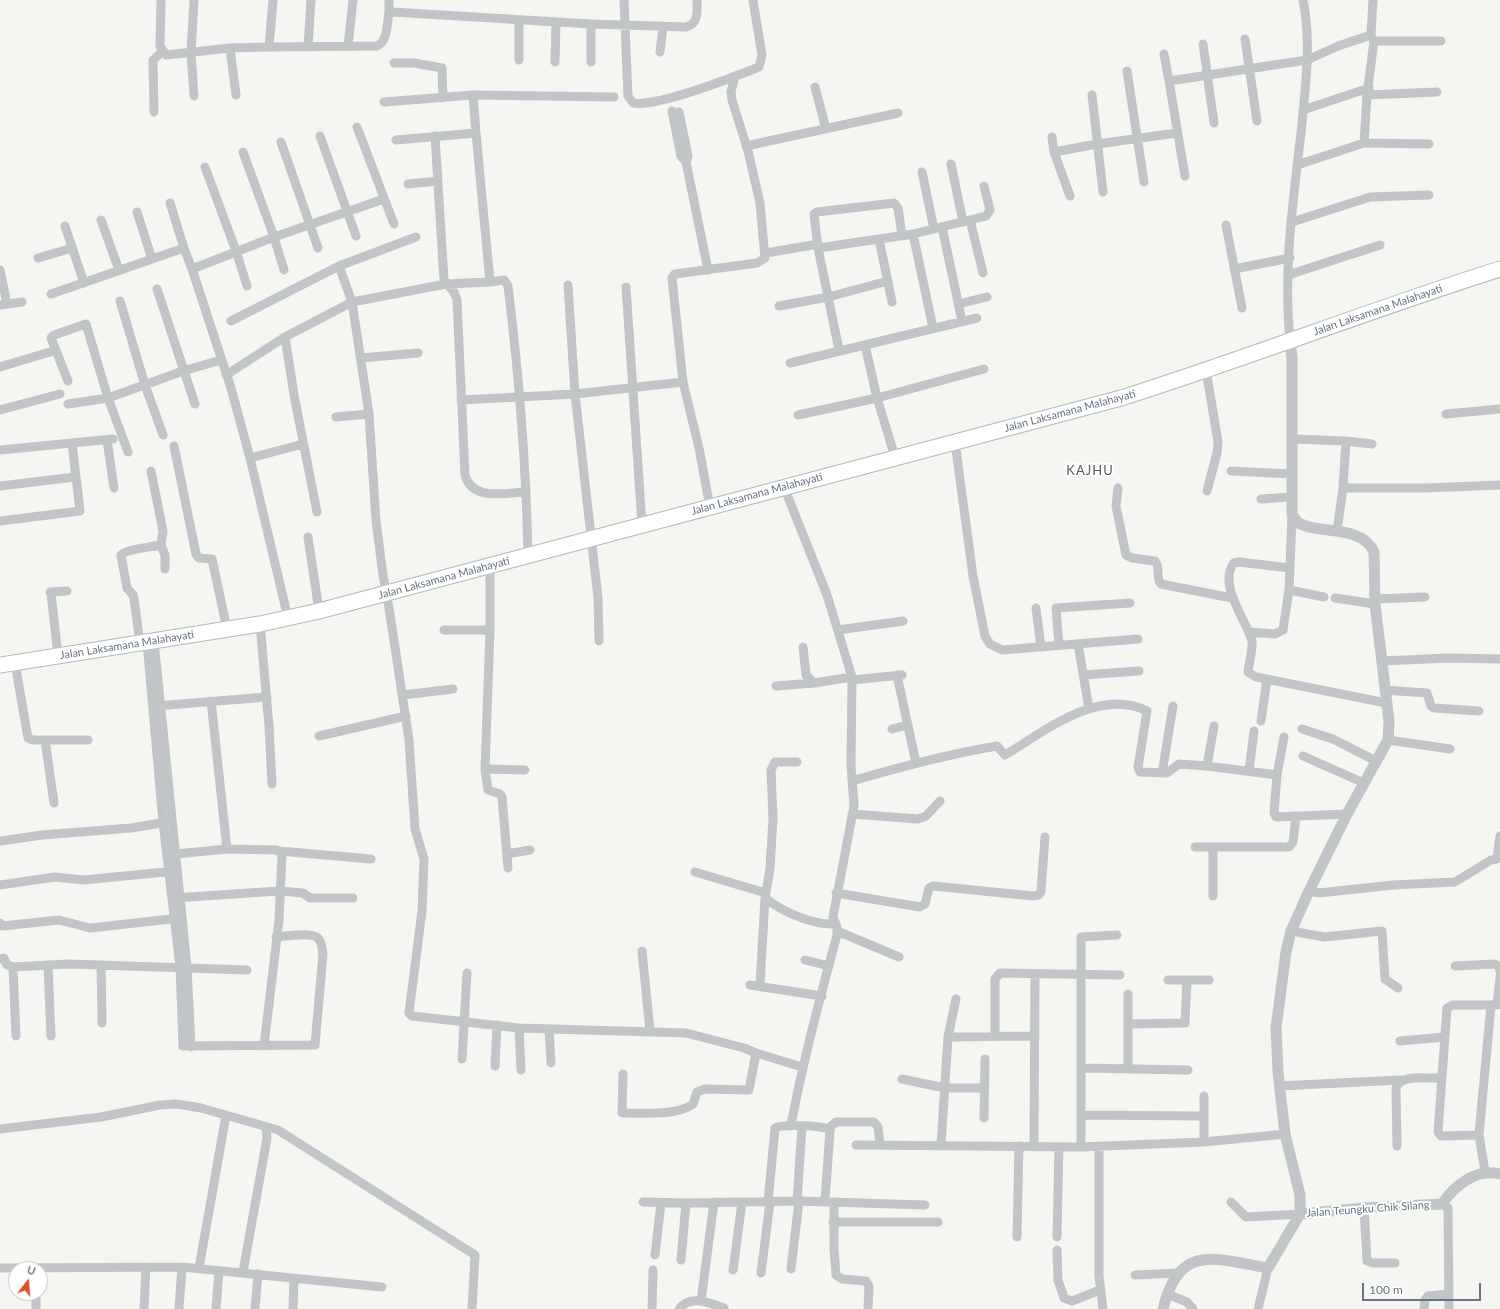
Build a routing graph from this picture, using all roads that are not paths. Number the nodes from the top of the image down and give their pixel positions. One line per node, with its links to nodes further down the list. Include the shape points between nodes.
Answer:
1 (161, 0): 26 (street)
2 (194, 0): 27 (street)
3 (273, 0): 25 (street)
4 (311, 0): 23 (street)
5 (353, 0): 22 (street)
6 (389, 0): 12 (street)
7 (624, 0): 16 (street)
8 (697, 0): 17 (street, via 696,21 693,25)
9 (753, 0): 38 (street, via 762,60 759,67)
10 (1304, 0): 31 (street)
11 (1373, 0): 18 (street)
12 (389, 12): 13 (street); 22 (street, via 381,44)
13 (519, 20): 14 (street); 30 (street)
14 (556, 22): 15 (street); 32 (street)
15 (591, 24): 16 (street); 33 (street)
16 (624, 25): 17 (street); 38 (street, via 628,96 633,103 658,101)
17 (663, 26): 28 (street)
18 (1372, 38): 20 (street); 31 (street, via 1338,46); 41 (street)
19 (1245, 39): 35 (street)
20 (1441, 41)
21 (1203, 44): 37 (street)
22 (348, 46): 23 (street)
23 (308, 47): 25 (street)
24 (230, 48): 25 (street); 27 (street); 43 (street)
25 (269, 48)
26 (162, 52): 27 (street, via 166,55); 52 (street, via 153,60)
27 (190, 52): 45 (street)
28 (660, 52)
29 (1164, 54): 39 (street)
30 (519, 60)
31 (1307, 60): 35 (street); 50 (street)
32 (555, 62)
33 (591, 62)
34 (394, 63): 48 (street, via 442,68)
35 (1249, 69): 37 (street); 54 (street)
36 (1127, 71): 63 (street)
37 (1207, 75): 39 (street); 55 (street)
38 (735, 77): 69 (street, via 731,92 732,100)
39 (1169, 81): 59 (street)
40 (815, 87): 57 (street)
41 (1368, 92): 42 (street); 50 (street); 66 (street)
42 (1436, 92)
43 (236, 95)
44 (473, 95): 47 (street); 48 (street); 58 (street)
45 (194, 96)
46 (1092, 96): 67 (street)
47 (614, 97)
48 (443, 98): 49 (street)
49 (384, 102)
50 (1303, 110): 73 (street)
51 (676, 111): 118 (street, via 688,156 686,162)
52 (154, 112)
53 (898, 113): 57 (street)
54 (1257, 122)
55 (1214, 123)
56 (357, 127): 84 (street)
57 (826, 129): 69 (street)
58 (476, 133): 61 (street); 122 (street)
59 (1177, 133): 63 (street); 76 (street)
60 (320, 136): 87 (street)
61 (434, 136): 64 (street); 77 (street)
62 (1052, 137): 71 (street)
63 (1138, 138): 67 (street); 78 (street)
64 (396, 140)
65 (281, 142): 91 (street)
66 (1364, 142): 68 (street); 73 (street)
67 (1097, 144): 71 (street); 81 (street)
68 (1429, 144)
69 (746, 146): 108 (street, via 760,203)
70 (243, 152): 99 (street)
71 (1054, 152): 82 (street)
72 (951, 164): 89 (street)
73 (1297, 165): 90 (street)
74 (205, 167): 107 (street)
75 (922, 172): 95 (street)
76 (1185, 176)
77 (438, 181): 79 (street); 125 (street)
78 (1144, 182)
79 (408, 184)
80 (984, 186): 89 (street, via 990,213)
81 (1103, 192)
82 (1070, 196)
83 (1429, 196): 90 (street, via 1370,197)
84 (384, 199): 87 (street); 92 (street)
85 (170, 203): 105 (street)
86 (137, 212): 111 (street)
87 (347, 212): 91 (street); 97 (street)
88 (101, 220): 116 (street)
89 (966, 221): 95 (street); 120 (street)
90 (1292, 222): 110 (street)
91 (310, 224): 99 (street); 106 (street)
92 (394, 224)
93 (1226, 224): 114 (street)
94 (65, 226): 104 (street)
95 (938, 228): 96 (street); 137 (street)
96 (912, 234): 98 (street); 144 (street)
97 (356, 236)
98 (902, 236): 101 (street); 103 (street, via 898,208 896,204 891,203 815,213 813,216)
99 (274, 237): 107 (street); 117 (street)
100 (416, 237): 112 (street)
101 (879, 239): 103 (street); 123 (street)
102 (1380, 245): 121 (street)
103 (818, 246): 108 (street); 131 (street)
104 (72, 248): 109 (street); 124 (street)
105 (184, 248): 111 (street); 113 (street)
106 (318, 248)
107 (236, 251): 113 (street); 127 (street)
108 (766, 253): 118 (street, via 762,262)
109 (38, 258)
110 (1290, 258): 114 (street); 121 (street)
111 (152, 259): 116 (street)
112 (339, 266): 135 (street); 142 (street)
113 (192, 269): 152 (street)
114 (1234, 269): 140 (street)
115 (0, 270): 138 (street)
116 (119, 270): 124 (street)
117 (284, 270)
118 (708, 270): 160 (street, via 675,274 672,278)
119 (1500, 271): 146 (highway, Jalan Laksamana Malahayati)
120 (983, 273)
121 (1288, 275): 146 (street)
122 (490, 282): 125 (street); 165 (street, via 504,280 508,286)
123 (888, 282): 131 (street); 136 (street)
124 (84, 283): 130 (street)
125 (446, 284): 135 (street); 168 (street, via 454,292 457,300)
126 (568, 285): 164 (street)
127 (247, 286)
128 (626, 287): 162 (street)
129 (157, 289): 157 (street)
130 (51, 294)
131 (828, 297): 139 (street); 148 (street)
132 (987, 297): 137 (street)
133 (120, 301): 161 (street)
134 (22, 302): 138 (street)
135 (352, 302): 145 (street); 151 (street)
136 (892, 302)
137 (958, 304): 143 (street)
138 (4, 305)
139 (779, 306)
140 (1242, 308)
141 (977, 318): 143 (street)
142 (231, 321)
143 (962, 321): 144 (street)
144 (933, 328): 147 (street)
145 (285, 337): 158 (street); 182 (street)
146 (1290, 340): 156 (highway, Jalan Laksamana Malahayati); 178 (street)
147 (865, 345): 148 (street); 167 (street)
148 (839, 350): 153 (street)
149 (50, 352): 154 (street)
150 (418, 353): 151 (street)
151 (361, 358): 173 (street)
152 (221, 360): 157 (street); 158 (street)
153 (790, 363)
154 (0, 366)
155 (984, 369): 167 (street)
156 (1206, 370): 180 (highway, Jalan Laksamana Malahayati, via 1121,398); 199 (street, via 1218,442)
157 (183, 371): 161 (street); 170 (street)
158 (226, 376): 188 (street)
159 (68, 381): 166 (street, via 51,338 86,324)
160 (683, 382): 162 (street); 203 (street)
161 (145, 385): 166 (street); 177 (street)
162 (632, 388): 164 (street); 207 (street)
163 (60, 394): 172 (street)
164 (575, 394): 165 (street); 210 (street)
165 (520, 396): 168 (street); 200 (street)
166 (108, 398): 169 (street); 186 (street)
167 (878, 398): 175 (street); 187 (street)
168 (461, 400): 200 (street, via 465,474 471,487 483,493)
169 (68, 404)
170 (195, 404)
171 (1500, 409): 174 (street)
172 (0, 410)
173 (369, 414): 176 (street); 218 (street, via 376,521)
174 (1446, 414)
175 (798, 415)
176 (336, 417)
177 (163, 435)
178 (1293, 440): 179 (street); 191 (street)
179 (1346, 441): 183 (street); 198 (street)
180 (955, 442): 187 (highway, Jalan Laksamana Malahayati); 241 (street, via 985,636 990,644 1002,650)
181 (72, 443): 185 (street); 192 (street); 196 (street, via 110,439)
182 (303, 444): 188 (street); 204 (street)
183 (1372, 444)
184 (174, 446): 230 (street, via 196,554 199,558 212,559)
185 (0, 450)
186 (128, 452)
187 (895, 457): 195 (highway, Jalan Laksamana Malahayati)
188 (250, 458): 227 (street)
189 (151, 471): 211 (street, via 163,532)
190 (1231, 471): 191 (street)
191 (1291, 474): 201 (street)
192 (75, 477): 194 (street); 206 (street, via 80,511)
193 (1500, 485): 198 (street)
194 (0, 486)
195 (784, 487): 203 (highway, Jalan Laksamana Malahayati); 233 (street, via 827,595)
196 (114, 488)
197 (1118, 488): 221 (street, via 1116,506 1126,555 1156,560 1158,580 1161,584)
198 (1343, 488): 208 (street)
199 (1207, 491)
200 (526, 492): 212 (street)
201 (1292, 497): 202 (street); 205 (street)
202 (1261, 499)
203 (710, 507): 207 (highway, Jalan Laksamana Malahayati)
204 (317, 512)
205 (1292, 514): 208 (street, via 1298,523 1318,530); 214 (street)
206 (0, 521)
207 (642, 525): 210 (highway, Jalan Laksamana Malahayati)
208 (1337, 531): 223 (street, via 1356,536 1371,546 1374,552)
209 (308, 537): 226 (street)
210 (592, 538): 212 (highway, Jalan Laksamana Malahayati); 236 (street)
211 (160, 545): 215 (street); 237 (street, via 123,553 121,558 127,588 133,595)
212 (528, 554): 213 (highway, Jalan Laksamana Malahayati)
213 (490, 565): 218 (highway, Jalan Laksamana Malahayati); 232 (street)
214 (1290, 568): 216 (street); 221 (street, via 1234,563 1231,566 1230,578)
215 (165, 569)
216 (1289, 590): 219 (street); 234 (street, via 1284,626 1280,633)
217 (67, 591): 242 (street, via 51,592)
218 (386, 593): 226 (highway, Jalan Laksamana Malahayati); 254 (street)
219 (1324, 596)
220 (1424, 596): 223 (street)
221 (1232, 598): 234 (street)
222 (1335, 598): 223 (street)
223 (1375, 601): 244 (street)
224 (1130, 603): 239 (street, via 1056,608)
225 (1036, 608): 241 (street)
226 (319, 611): 227 (highway, Jalan Laksamana Malahayati)
227 (288, 618): 229 (highway, Jalan Laksamana Malahayati)
228 (903, 621): 233 (street)
229 (260, 624): 230 (highway, Jalan Laksamana Malahayati); 255 (street)
230 (227, 629): 237 (highway, Jalan Laksamana Malahayati)
231 (444, 630): 232 (street)
232 (490, 630): 280 (street)
233 (838, 630): 248 (street)
234 (1249, 632): 249 (street, via 1252,643 1248,672 1250,675)
235 (1138, 639): 238 (street)
236 (599, 641)
237 (147, 642): 242 (highway, Jalan Laksamana Malahayati); 258 (street)
238 (1078, 644): 239 (street); 247 (street)
239 (1059, 645): 241 (street)
240 (803, 647): 250 (street, via 806,675)
241 (1041, 647)
242 (58, 656): 245 (highway, Jalan Laksamana Malahayati)
243 (1500, 659): 244 (street)
244 (1382, 661): 253 (street)
245 (7, 664): 271 (street, via 26,736 33,740)
246 (1139, 671): 247 (street)
247 (1083, 675): 260 (street)
248 (852, 678): 250 (street); 264 (street, via 900,675); 285 (street)
249 (1267, 679): 257 (street); 263 (street)
250 (814, 683): 251 (street)
251 (776, 686)
252 (453, 689): 254 (street)
253 (1384, 690): 257 (street); 261 (street, via 1427,693 1434,708)
254 (403, 695): 262 (street)
255 (267, 697): 256 (street); 287 (street)
256 (211, 702): 258 (street); 299 (street)
257 (1386, 703): 273 (street, via 1389,721)
258 (156, 706): 293 (street)
259 (1173, 706): 283 (street)
260 (1089, 709): 278 (street, via 1062,721 1005,755 997,746); 283 (street, via 1132,705 1147,711 1138,770)
261 (1479, 711)
262 (406, 716): 269 (street); 350 (street, via 415,829 424,859 422,911 408,1011 412,1016)
263 (1261, 722)
264 (908, 725): 266 (street); 278 (street)
265 (1214, 726): 279 (street)
266 (892, 729)
267 (1302, 729): 276 (street, via 1333,740)
268 (1254, 731): 282 (street)
269 (318, 736)
270 (1284, 737): 284 (street)
271 (45, 740): 272 (street); 289 (street)
272 (88, 740)
273 (1388, 740): 274 (street); 276 (street)
274 (1450, 749)
275 (1303, 756): 286 (street)
276 (1376, 761): 286 (street)
277 (797, 762): 313 (street, via 776,762 771,770 773,818)
278 (916, 763): 285 (street)
279 (1207, 766): 282 (street); 283 (street, via 1179,764 1167,773)
280 (486, 769): 281 (street); 303 (street, via 488,790 502,797)
281 (525, 770)
282 (1249, 771): 284 (street)
283 (1162, 773)
284 (1278, 775): 292 (street, via 1274,815)
285 (852, 781): 290 (street)
286 (1364, 783): 291 (street)
287 (272, 784)
288 (940, 801): 290 (street, via 926,816 918,819)
289 (54, 803)
290 (852, 814): 312 (street)
291 (1347, 814): 292 (street); 311 (street)
292 (1296, 816): 298 (street, via 1293,842 1289,847)
293 (167, 822): 296 (street); 302 (street); 307 (street)
294 (1500, 836): 305 (street)
295 (1045, 837): 312 (street, via 1039,895 933,886 929,888 925,904 920,907)
296 (0, 841)
297 (1195, 847): 298 (street)
298 (1213, 847): 314 (street)
299 (227, 849): 301 (street); 302 (street)
300 (530, 850): 303 (street)
301 (279, 851): 304 (street); 310 (street, via 283,857)
302 (176, 854): 307 (street)
303 (507, 854): 306 (street)
304 (371, 859)
305 (1498, 859): 311 (street, via 1491,860 1459,880 1319,893)
306 (508, 868)
307 (173, 871): 309 (street, via 84,880 54,877); 315 (street)
308 (695, 872): 313 (street)
309 (0, 885)
310 (279, 891): 315 (street); 316 (street, via 303,893 310,898); 322 (street)
311 (1309, 891): 320 (street)
312 (836, 893): 319 (street, via 833,917)
313 (766, 896): 319 (street, via 778,907); 344 (street)
314 (1213, 896)
315 (176, 898): 317 (street)
316 (353, 898)
317 (178, 918): 318 (street, via 90,928 59,920 2,926); 332 (street)
318 (0, 923)
319 (836, 928): 324 (street); 329 (street)
320 (1291, 931): 345 (street, via 1329,937 1382,931 1385,979); 379 (street, via 1276,1028)
321 (1117, 935): 337 (street, via 1082,936)
322 (276, 937): 364 (street); 364 (street, via 314,936 322,945 316,1041 315,1045 311,1046)
323 (642, 951): 356 (street)
324 (899, 957)
325 (0, 959): 331 (street, via 4,958 7,965)
326 (805, 960): 329 (street)
327 (48, 965): 328 (street); 331 (street); 358 (street)
328 (101, 965): 332 (street); 351 (street)
329 (829, 966): 347 (street)
330 (1455, 966): 334 (street, via 1495,964)
331 (13, 967): 357 (street)
332 (183, 967): 333 (street); 364 (street, via 191,1047)
333 (247, 970)
334 (1500, 971)
335 (467, 972): 350 (street)
336 (1035, 974): 337 (street); 359 (street, via 1000,973 996,977); 360 (street)
337 (1081, 975): 338 (street); 371 (street)
338 (1120, 975)
339 (1500, 977): 349 (street, via 1498,1003)
340 (1168, 980): 341 (street)
341 (1187, 980): 342 (street); 352 (street, via 1185,1023)
342 (1209, 980)
343 (750, 985): 344 (street)
344 (760, 985): 347 (street)
345 (1398, 988)
346 (1128, 994): 352 (street)
347 (822, 996): 370 (street)
348 (956, 999): 361 (street)
349 (1491, 1005): 362 (street, via 1448,1007); 393 (street)
350 (464, 1022): 353 (street); 366 (street)
351 (102, 1023)
352 (1128, 1024): 372 (street)
353 (497, 1025): 354 (street); 369 (street)
354 (519, 1028): 355 (street); 373 (street)
355 (549, 1029): 356 (street); 368 (street)
356 (650, 1031): 365 (street, via 686,1033)
357 (16, 1036)
358 (51, 1036)
359 (995, 1036): 360 (street); 361 (street)
360 (1035, 1036): 399 (street)
361 (948, 1037): 380 (street)
362 (1445, 1037): 363 (street); 376 (street)
363 (1400, 1040)
364 (264, 1046)
365 (756, 1053): 370 (street); 375 (street, via 749,1090 705,1089 697,1092 693,1104 682,1110 622,1113)
366 (462, 1059)
367 (985, 1059): 381 (street)
368 (551, 1063)
369 (494, 1066)
370 (802, 1067): 387 (street)
371 (1081, 1068): 372 (street); 384 (street)
372 (1128, 1069): 374 (street)
373 (521, 1070)
374 (1188, 1070)
375 (623, 1074)
376 (1442, 1078): 378 (street); 393 (street, via 1438,1132 1444,1136)
377 (902, 1079): 380 (street)
378 (1401, 1080): 379 (street); 400 (street, via 1396,1088)
379 (1279, 1086): 392 (street)
380 (944, 1088): 381 (street); 397 (street)
381 (984, 1088): 386 (street)
382 (1204, 1096): 385 (street)
383 (226, 1115): 389 (street); 391 (street, via 177,1104 160,1105 101,1117); 430 (street)
384 (1081, 1115): 385 (street); 403 (street)
385 (1204, 1116): 394 (street)
386 (984, 1118)
387 (791, 1125): 388 (street); 411 (street, via 775,1128)
388 (802, 1126): 390 (street); 406 (street)
389 (266, 1128): 437 (street, via 267,1138); 454 (street, via 282,1133 475,1255)
390 (829, 1128): 396 (street, via 836,1122 874,1122 878,1127); 407 (street, via 831,1135)
391 (0, 1129)
392 (1285, 1134): 394 (street); 419 (street, via 1300,1195)
393 (1479, 1135): 404 (street)
394 (1204, 1142): 402 (street)
395 (856, 1145): 396 (street)
396 (880, 1145): 397 (street)
397 (941, 1145): 398 (street)
398 (1019, 1146): 399 (street); 422 (street)
399 (1034, 1146): 401 (street)
400 (1397, 1146)
401 (1059, 1147): 403 (street); 423 (street)
402 (1099, 1147): 403 (street); 444 (street)
403 (1081, 1148)
404 (1485, 1172): 405 (street); 416 (street, Jalan Teungku Chik Silang, via 1457,1186)
405 (1500, 1174)
406 (798, 1201): 407 (street); 411 (street); 431 (street)
407 (825, 1201): 412 (street)
408 (644, 1202): 414 (street)
409 (714, 1202): 410 (street); 415 (street); 447 (street)
410 (742, 1202): 411 (street); 435 (street)
411 (769, 1202): 438 (street)
412 (834, 1202): 417 (street); 420 (street)
413 (1232, 1202): 419 (street, via 1246,1217)
414 (661, 1203): 415 (street); 425 (street)
415 (686, 1203): 426 (street)
416 (1442, 1204): 418 (street, Jalan Teungku Chik Silang); 446 (street, via 1448,1208)
417 (925, 1205)
418 (1364, 1208): 419 (street, Jalan Teungku Chik Silang); 427 (street, via 1367,1261)
419 (1300, 1214): 432 (street, Jalan Teungku Chik Silang)
420 (833, 1222): 421 (street); 457 (street, via 836,1275 842,1279 866,1281 869,1286)
421 (938, 1222)
422 (1017, 1237)
423 (1057, 1237)
424 (1057, 1250): 444 (street, via 1058,1280 1064,1298 1072,1301)
425 (655, 1255)
426 (681, 1260)
427 (1395, 1263)
428 (146, 1267): 429 (street); 433 (street); 449 (street)
429 (182, 1267): 430 (street); 450 (street)
430 (199, 1268): 436 (street)
431 (791, 1268)
432 (1268, 1268): 439 (street, via 1206,1259 1189,1264); 461 (street)
433 (48, 1269)
434 (653, 1270): 455 (street)
435 (733, 1270)
436 (219, 1271): 437 (street); 451 (street)
437 (243, 1272): 440 (street)
438 (761, 1273)
439 (1179, 1273): 441 (street); 445 (street)
440 (258, 1274): 442 (street); 452 (street)
441 (1135, 1275)
442 (294, 1278): 443 (street); 453 (street)
443 (382, 1287)
444 (1100, 1290): 458 (street)
445 (1168, 1294): 459 (street); 460 (street, via 1187,1302)
446 (1449, 1294): 462 (street, via 1428,1296); 463 (street)
447 (701, 1301): 448 (street); 456 (street, via 690,1300)
448 (724, 1308)
449 (144, 1309)
450 (179, 1309)
451 (216, 1309)
452 (255, 1309)
453 (293, 1309)
454 (472, 1309)
455 (652, 1309)
456 (679, 1309)
457 (868, 1309)
458 (1103, 1309)
459 (1163, 1309)
460 (1193, 1309)
461 (1258, 1309)
462 (1424, 1309)
463 (1449, 1309)

